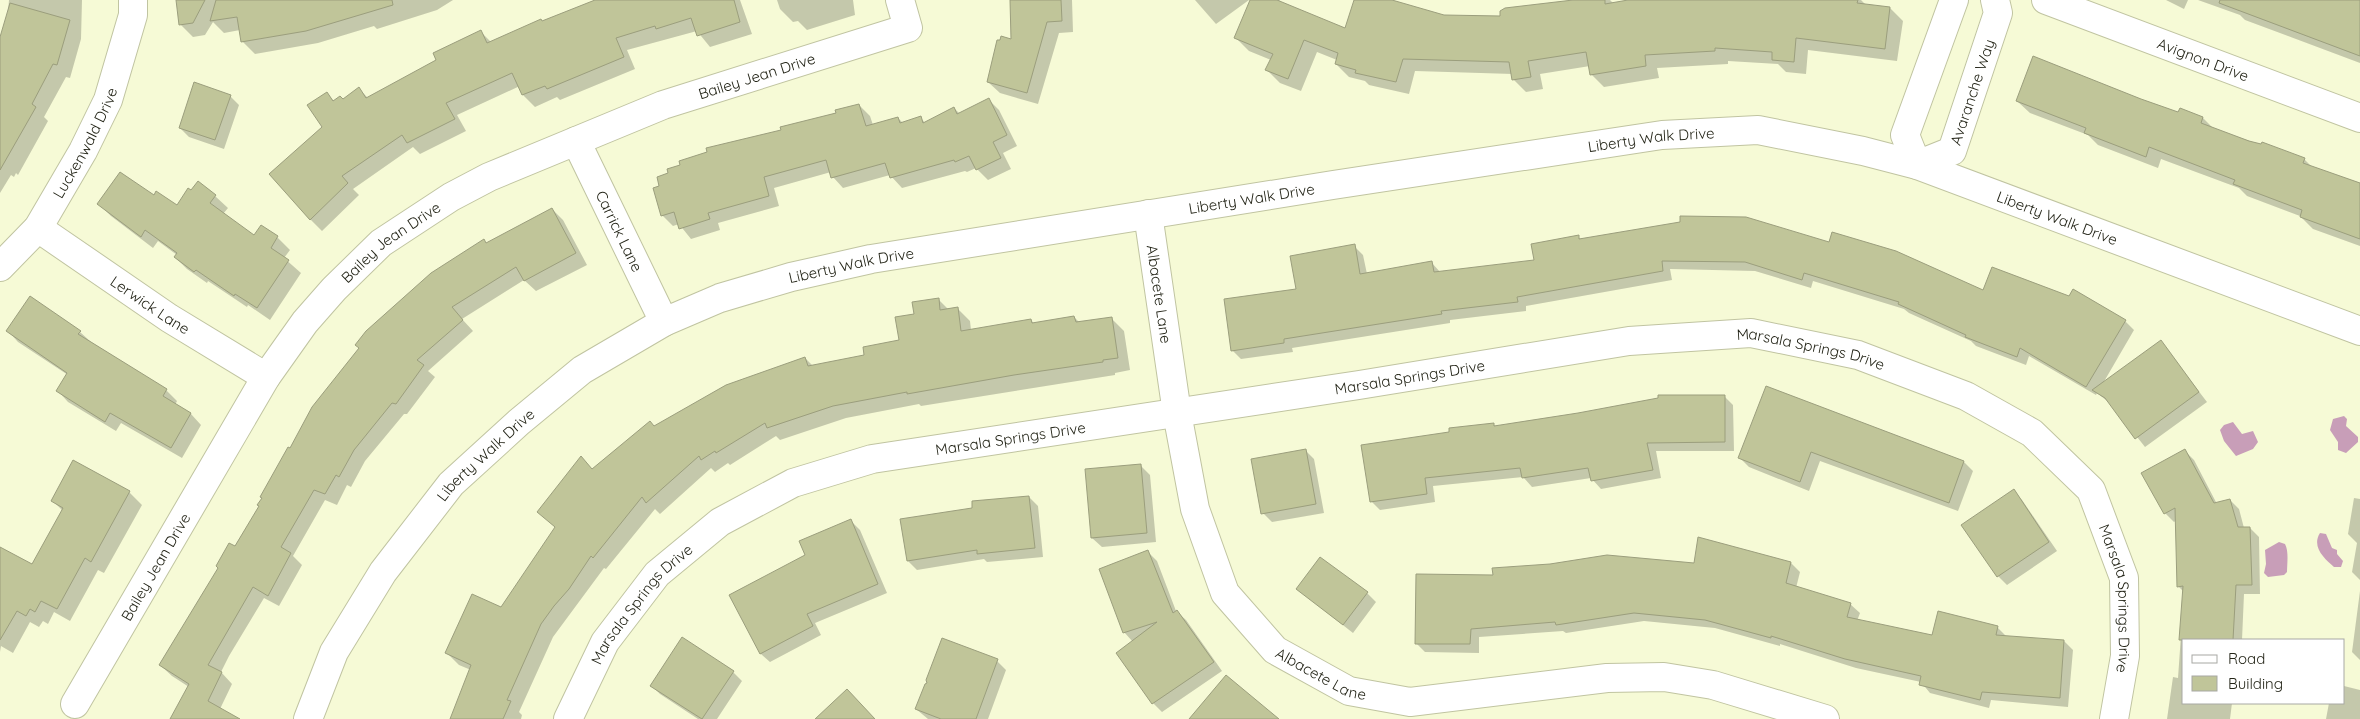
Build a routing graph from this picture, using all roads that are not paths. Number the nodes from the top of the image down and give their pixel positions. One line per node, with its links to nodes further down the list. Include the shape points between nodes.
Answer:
1 (133, 0): 10 (street, Luckenwald Drive, via 133,15 108,100 83,151)
2 (900, 0): 7 (street, Bailey Jean Drive, via 908,28 663,105)
3 (1954, 0): 8 (street, via 1905,135)
4 (1995, 0): 8 (street, Avaranche Way, via 1998,13 1952,152)
5 (2046, 0): 6 (street, Avignon Drive)
6 (2360, 118)
7 (576, 141): 12 (street, Carrick Lane); 14 (street, Bailey Jean Drive, via 489,177 451,197 381,243 340,282 305,322)
8 (1917, 165): 9 (street, Liberty Walk Drive, via 1758,130 1662,135); 13 (street, Liberty Walk Drive)
9 (1148, 214): 12 (street, Liberty Walk Drive, via 871,259 720,298); 15 (street, Albacete Lane)
10 (38, 228): 11 (street, Luckenwald Drive); 14 (street, Lerwick Lane, via 169,318)
11 (0, 267)
12 (664, 322): 18 (street, Liberty Walk Drive, via 582,370 451,484 383,572 334,652)
13 (2360, 331)
14 (266, 377): 16 (street, Bailey Jean Drive)
15 (1177, 413): 17 (street, Albacete Lane, via 1195,509 1225,593 1275,650 1349,691 1410,702 1608,678 1664,677 1713,685); 19 (street, Marsala Springs Drive, via 872,459 792,483 720,522 657,574 605,642); 21 (street, Marsala Springs Drive, via 1629,340 1751,333 1858,356 1966,396 2032,433 2091,490 2124,578 2125,656)
16 (75, 704)
17 (1785, 714): 20 (street, Albacete Lane)
18 (308, 719)
19 (568, 719)
20 (1825, 719)
21 (2114, 719)

